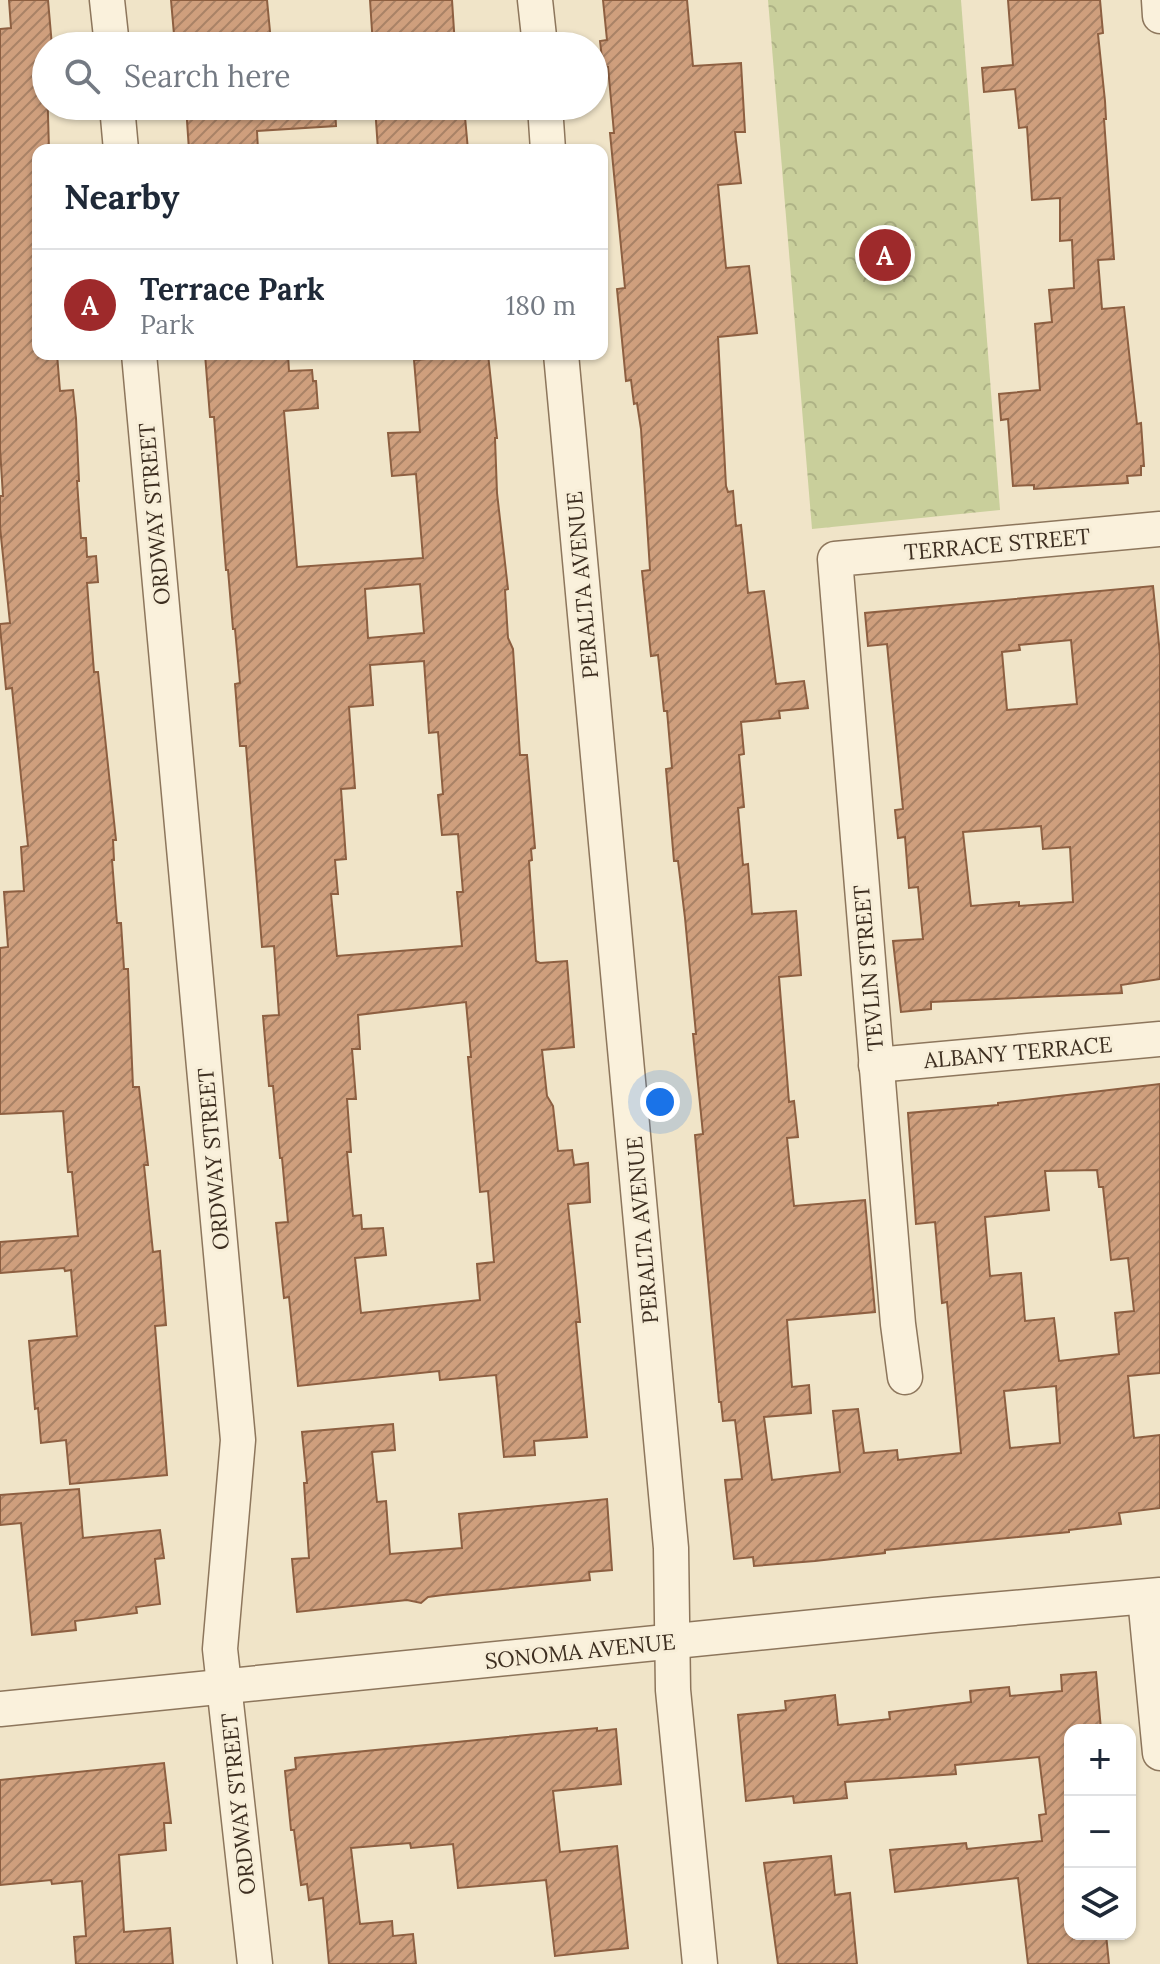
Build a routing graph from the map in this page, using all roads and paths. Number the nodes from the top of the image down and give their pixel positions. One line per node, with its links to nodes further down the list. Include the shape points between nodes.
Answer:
1 (107, 0): 5 (street)
2 (535, 0): 6 (street)
3 (1159, 0): 4 (street)
4 (1160, 16)
5 (110, 32)
6 (538, 32)
7 (118, 120): 9 (street)
8 (546, 120): 10 (street)
9 (120, 144)
10 (548, 144)
11 (140, 360): 20 (street, ORDWAY STREET, via 238,1440 221,1622)
12 (562, 360): 19 (street, PERALTA AVENUE, via 671,1548)
13 (1160, 529): 14 (street, TERRACE STREET)
14 (835, 559): 16 (street, TEVLIN STREET)
15 (1160, 1039): 16 (street, ALBANY TERRACE)
16 (876, 1065): 17 (street, TEVLIN STREET)
17 (905, 1377)
18 (1152, 1596): 19 (street, SONOMA AVENUE); 22 (street)
19 (672, 1642): 20 (street, SONOMA AVENUE); 24 (street, PERALTA AVENUE)
20 (225, 1687): 21 (street, SONOMA AVENUE); 23 (street, ORDWAY STREET)
21 (0, 1709)
22 (1160, 1753)
23 (255, 1964)
24 (700, 1964)

